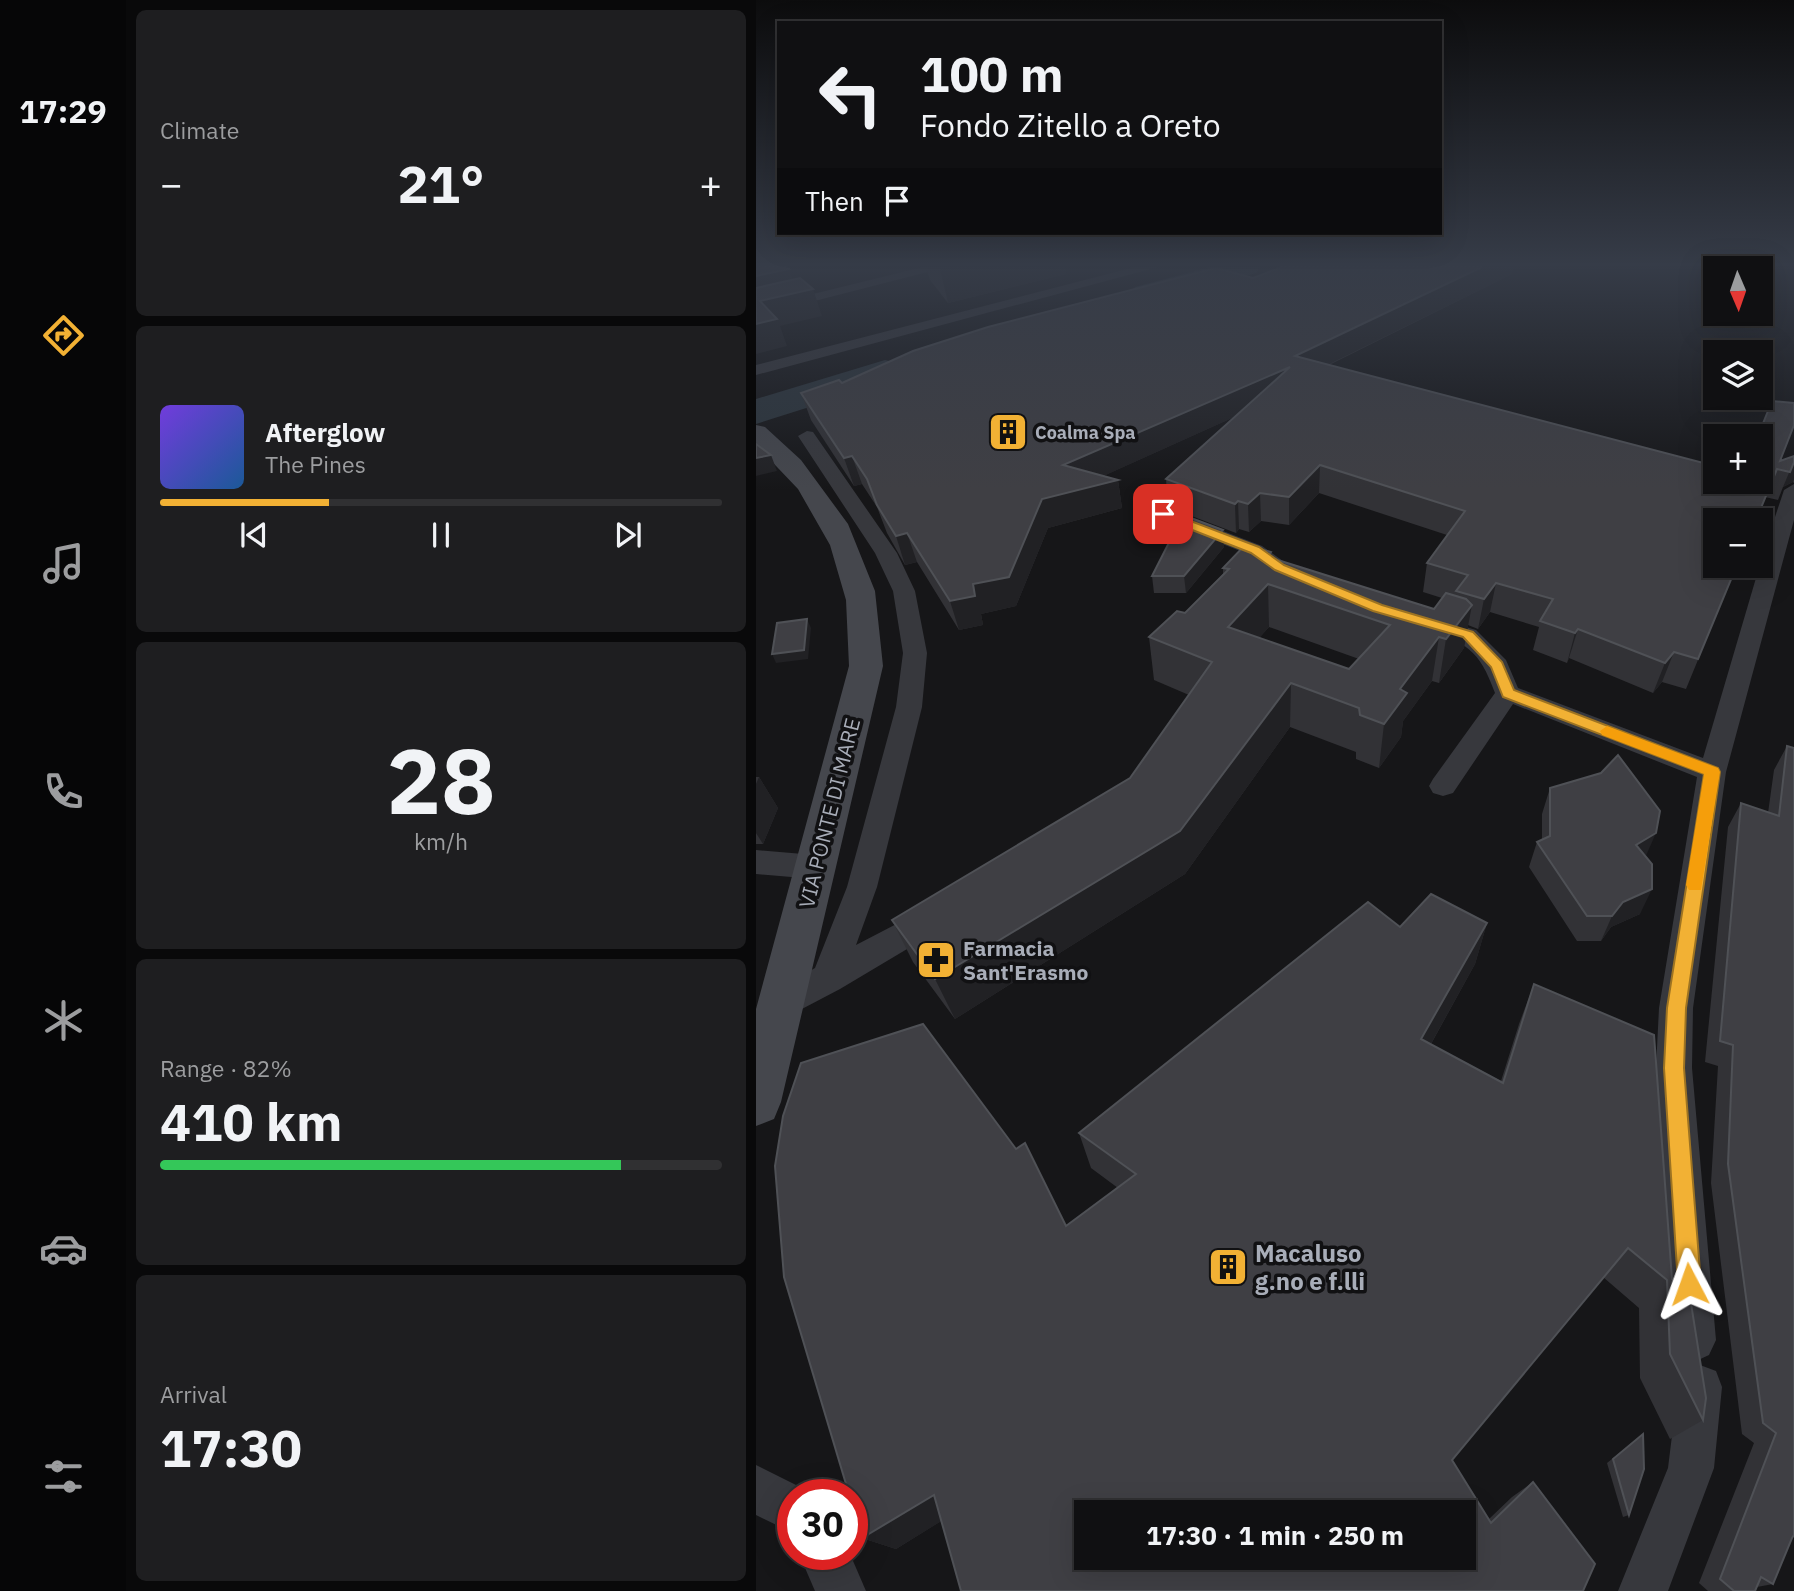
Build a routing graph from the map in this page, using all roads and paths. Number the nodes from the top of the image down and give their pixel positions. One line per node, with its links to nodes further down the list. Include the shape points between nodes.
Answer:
1 (867, 341): 2 (street)
2 (756, 370)
3 (807, 436): 15 (street, via 886,553 904,591 915,653 909,707 865,874)
4 (764, 439): 13 (main road, VIA PONTE DI MARE, via 798,472 835,523 860,593 866,666)
5 (1794, 490): 10 (street)
6 (1163, 514): 7 (street, via 1255,550)
7 (1292, 572)
8 (1404, 615): 9 (street, via 1468,635 1497,665)
9 (1508, 693): 10 (street); 11 (street)
10 (1712, 772): 22 (street, via 1676,1008 1674,1068 1700,1397 1690,1468)
11 (1443, 786)
12 (756, 862): 13 (street)
13 (815, 867): 16 (main road, VIA PONTE DI MARE)
14 (959, 904): 15 (street)
15 (828, 979): 16 (street)
16 (781, 1005): 17 (main road, VIA PONTE DI MARE)
17 (756, 1102)
18 (756, 1489): 19 (street)
19 (777, 1500)
20 (831, 1570): 21 (street)
21 (841, 1591)
22 (1643, 1591)

